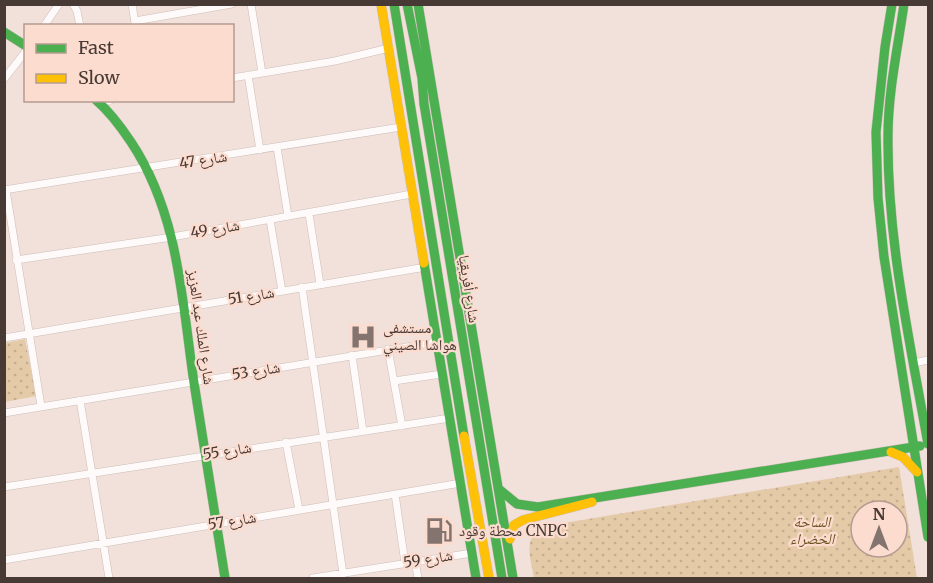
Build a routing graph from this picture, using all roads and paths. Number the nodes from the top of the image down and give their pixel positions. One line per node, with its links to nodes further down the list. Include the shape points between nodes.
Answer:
1 (59, 4): 13 (street)
2 (73, 4): 14 (street)
3 (132, 4): 12 (street)
4 (232, 4): 12 (street)
5 (251, 4): 21 (street)
6 (381, 4): 17 (main road)
7 (394, 4): 24 (main road, شارع أفريقيا)
8 (407, 4): 25 (main road, شارع أفريقيا)
9 (418, 4): 19 (main road, شارع أفريقيا)
10 (892, 4): 29 (main road)
11 (904, 4): 30 (main road)
12 (135, 23)
13 (45, 24)
14 (80, 24)
15 (5, 34): 16 (main road)
16 (24, 48)
17 (389, 48): 20 (main road); 21 (street)
18 (24, 52): 26 (street)
19 (429, 60): 25 (main road); 55 (main road, شارع أفريقيا)
20 (393, 68): 24 (main road); 28 (main road)
21 (262, 73): 22 (street)
22 (248, 75): 23 (street); 32 (street)
23 (234, 78)
24 (406, 78): 40 (main road, شارع أفريقيا)
25 (422, 78): 39 (main road, شارع أفريقيا)
26 (4, 80)
27 (98, 102): 33 (main road, شارع الملك عبد العزيز, via 133,144)
28 (401, 127): 31 (street, شارع 47); 35 (main road)
29 (876, 132): 30 (main road); 43 (main road)
30 (888, 133): 42 (main road)
31 (277, 147): 32 (street, شارع 47); 37 (street)
32 (260, 150): 33 (street, شارع 47)
33 (147, 169): 34 (street, شارع 47); 41 (main road, شارع الملك عبد العزيز, via 162,199)
34 (5, 190): 44 (street)
35 (412, 194): 36 (street, شارع 49); 45 (main road)
36 (309, 214): 37 (street, شارع 49); 46 (street)
37 (288, 216): 38 (street, شارع 49)
38 (270, 220): 41 (street, شارع 49); 48 (street)
39 (444, 222): 40 (main road); 53 (main road, شارع أفريقيا)
40 (430, 225): 98 (main road, شارع أفريقيا)
41 (172, 237): 44 (street, شارع 49); 49 (main road, شارع الملك عبد العزيز)
42 (895, 256): 43 (main road); 59 (main road)
43 (884, 257): 72 (main road)
44 (16, 260): 50 (street)
45 (426, 267): 46 (street, شارع 51); 52 (main road)
46 (320, 284): 47 (street, شارع 51)
47 (302, 287): 48 (street, شارع 51); 58 (street)
48 (282, 291): 49 (street, شارع 51)
49 (184, 307): 50 (street, شارع 51); 61 (main road, شارع الملك عبد العزيز)
50 (29, 333): 51 (street, شارع 51); 64 (street)
51 (4, 338)
52 (437, 342): 54 (street, شارع 53); 60 (main road)
53 (463, 346): 55 (main road); 99 (main road, شارع أفريقيا)
54 (388, 349): 56 (street, شارع 53); 62 (street)
55 (476, 351): 79 (main road, شارع أفريقيا)
56 (352, 355): 58 (street, شارع 53); 68 (street)
57 (928, 360): 59 (street)
58 (312, 362): 61 (street, شارع 53); 69 (street)
59 (914, 363): 71 (main road)
60 (442, 374): 62 (street); 66 (main road)
61 (194, 381): 63 (street, شارع 53); 74 (main road, شارع الملك عبد العزيز)
62 (394, 381): 67 (street)
63 (80, 400): 64 (street, شارع 53); 75 (street)
64 (41, 406): 65 (street, شارع 53)
65 (4, 412)
66 (450, 418): 67 (street, شارع 55); 77 (main road)
67 (402, 426): 68 (street, شارع 55)
68 (363, 431): 69 (street, شارع 55)
69 (323, 436): 70 (street, شارع 55); 82 (street)
70 (286, 442): 74 (street, شارع 55); 83 (street)
71 (928, 444): 72 (main road)
72 (914, 447): 73 (main road); 76 (main road)
73 (889, 451): 76 (main road, via 903,457); 81 (main road)
74 (206, 454): 75 (street, شارع 55); 84 (main road, شارع الملك عبد العزيز)
75 (92, 472): 78 (street, شارع 55); 86 (street)
76 (919, 474): 85 (main road)
77 (461, 483): 80 (street, شارع 57); 88 (main road)
78 (4, 487)
79 (500, 490): 81 (main road, via 513,502 529,507); 87 (main road, شارع أفريقيا)
80 (394, 494): 82 (street, شارع 57); 91 (street)
81 (600, 499): 87 (main road, via 522,519 510,533)
82 (333, 505): 83 (street, شارع 57); 92 (street)
83 (298, 510): 84 (street, شارع 57)
84 (216, 524): 86 (street, شارع 57); 94 (main road, شارع الملك عبد العزيز)
85 (928, 537)
86 (104, 544): 89 (street, شارع 57); 93 (street)
87 (509, 549): 100 (main road, شارع أفريقيا)
88 (472, 553): 90 (street, شارع 59); 97 (main road)
89 (4, 560)
90 (415, 561): 91 (street, شارع 59); 96 (street)
91 (405, 563): 92 (street, شارع 59)
92 (347, 575): 95 (street, شارع 59)
93 (109, 579)
94 (225, 579)
95 (314, 579)
96 (418, 579)
97 (476, 579)
98 (489, 579)
99 (502, 579)
100 (513, 579)

